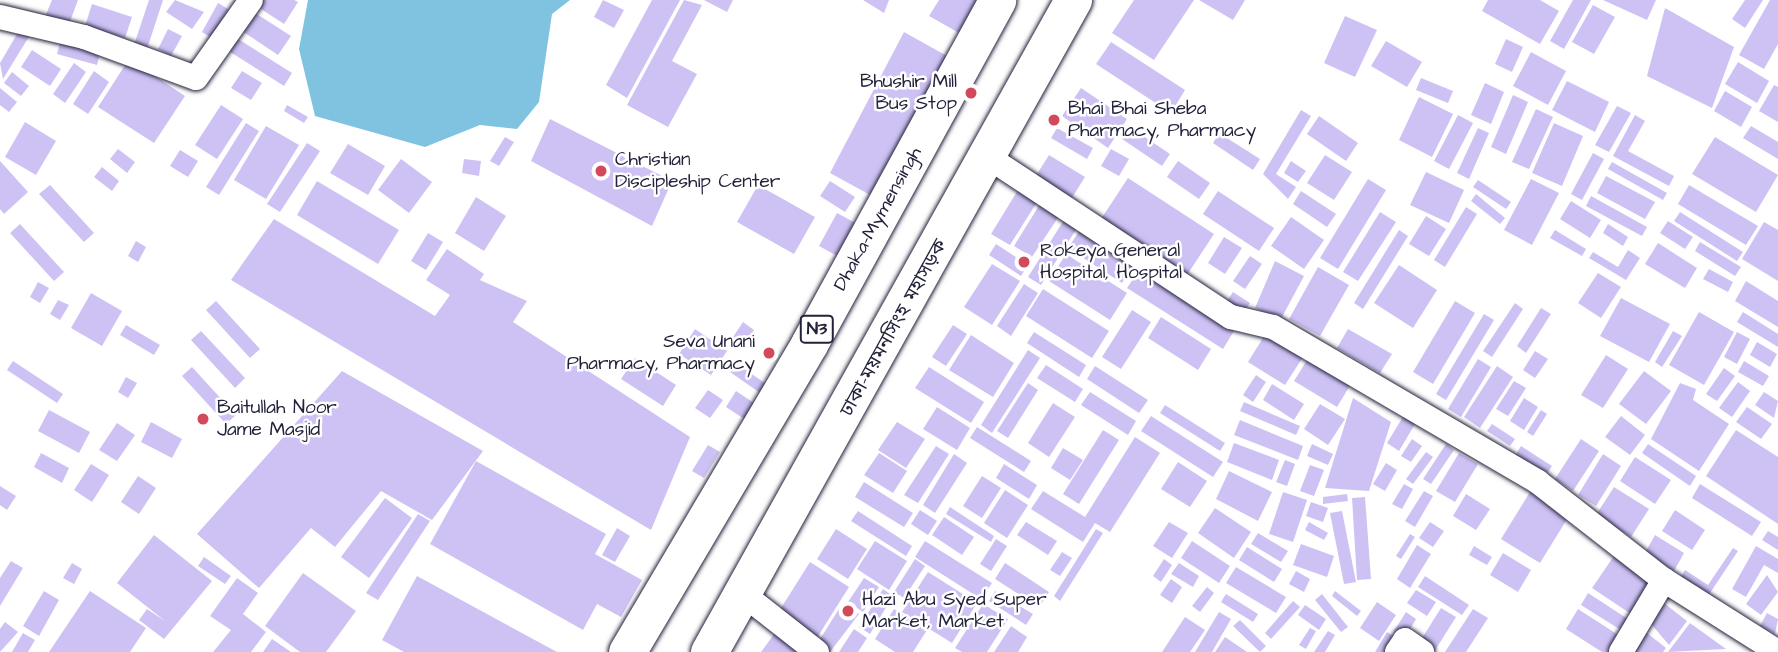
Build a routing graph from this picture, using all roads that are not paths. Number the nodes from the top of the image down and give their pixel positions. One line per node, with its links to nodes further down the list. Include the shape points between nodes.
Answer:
1 (251, 0): 4 (street, via 196,78 84,37)
2 (997, 0): 8 (highway, Dhaka-Mymensingh / N3, via 809,344)
3 (1073, 0): 5 (highway, ঢাকা-ময়মনসিংহ মহাসড়ক)
4 (0, 17)
5 (988, 157): 6 (street, via 1231,317 1273,327 1538,482); 7 (highway, ঢাকা-ময়মনসিংহ মহাসড়ক)
6 (1664, 580): 13 (street); 14 (street)
7 (743, 594): 9 (highway, ঢাকা-ময়মনসিংহ মহাসড়ক); 10 (street)
8 (626, 652)
9 (709, 652)
10 (817, 652)
11 (1397, 652): 12 (street, via 1405,640)
12 (1422, 652)
13 (1621, 652)
14 (1778, 652)

